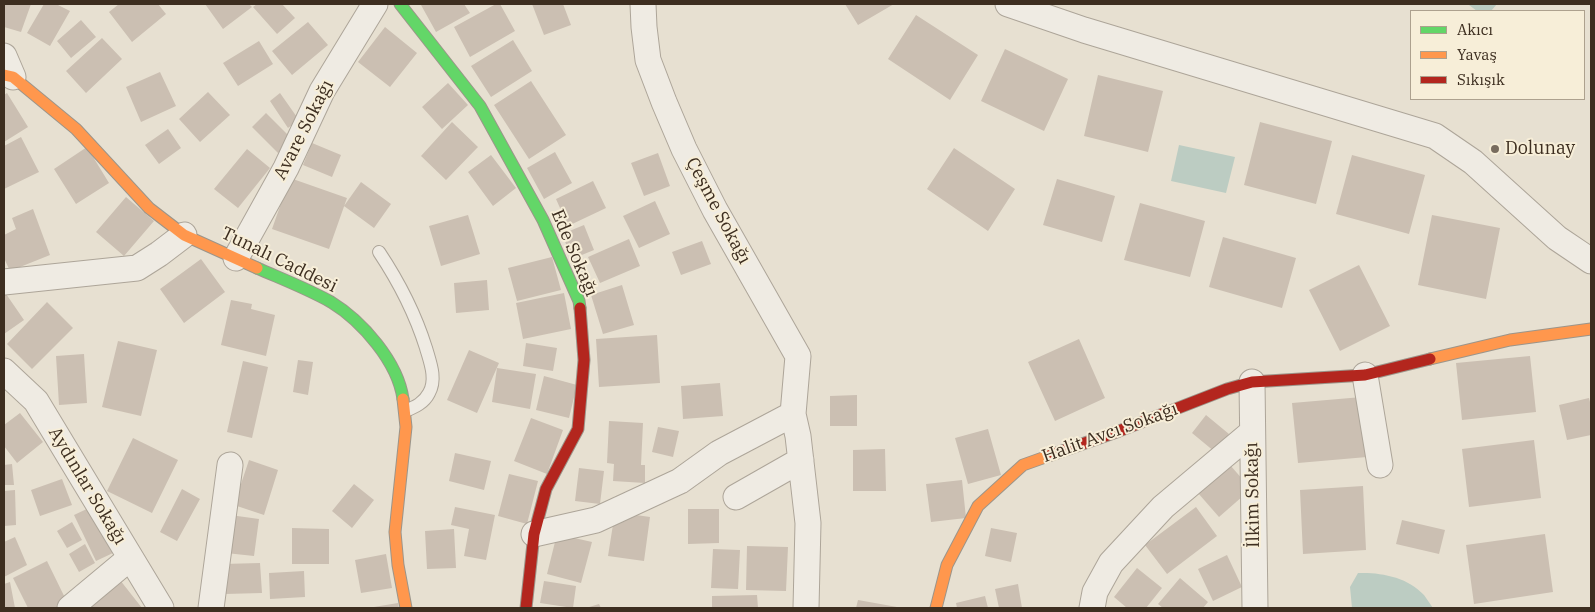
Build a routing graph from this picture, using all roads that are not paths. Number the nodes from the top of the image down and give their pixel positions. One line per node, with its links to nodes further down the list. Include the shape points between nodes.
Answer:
1 (375, 4): 8 (street, Avare Sokağı, via 322,91 286,168)
2 (400, 4): 22 (street, Ede Sokağı, via 480,106 543,220 579,301 584,360 578,429 546,489)
3 (643, 4): 16 (street, Çeşme Sokağı, via 648,60 671,118 715,210 798,356)
4 (1008, 4): 9 (street, via 1435,136 1473,162 1557,238)
5 (7, 69): 6 (street, Tunalı Caddesi, via 76,129 149,208)
6 (184, 234): 8 (street, Tunalı Caddesi); 10 (street, via 137,268)
7 (379, 252): 15 (lane, via 408,301 432,368 430,392 418,405)
8 (236, 258): 15 (street, Tunalı Caddesi, via 332,303 355,321 390,364 397,377)
9 (1591, 261)
10 (4, 282)
11 (1591, 329): 13 (street, Halit Avcı Sokağı, via 1510,340)
12 (4, 371): 23 (street, Aydınlar Sokağı, via 36,401)
13 (1365, 375): 14 (street, Halit Avcı Sokağı); 20 (street)
14 (1252, 382): 17 (street, İlkim Sokağı); 30 (street, Halit Avcı Sokağı, via 1022,465 978,506 948,565)
15 (405, 411): 27 (street, Tunalı Caddesi, via 395,532)
16 (793, 414): 18 (street, Çeşme Sokağı); 22 (street, via 719,453 680,481 596,520)
17 (1252, 433): 31 (street, via 1164,507 1111,563 1095,592); 32 (street, İlkim Sokağı)
18 (800, 460): 21 (street); 29 (street, Çeşme Sokağı, via 808,523)
19 (230, 465): 26 (street)
20 (1380, 465)
21 (736, 497)
22 (534, 534): 28 (street, Ede Sokağı)
23 (130, 558): 24 (street); 25 (street, Aydınlar Sokağı)
24 (70, 608)
25 (161, 608)
26 (210, 608)
27 (406, 608)
28 (526, 608)
29 (806, 608)
30 (936, 608)
31 (1092, 608)
32 (1255, 608)

